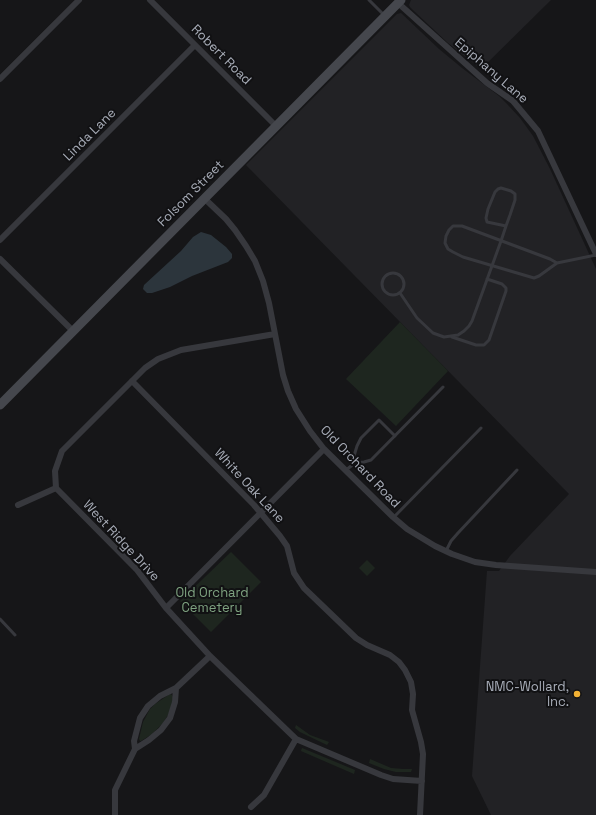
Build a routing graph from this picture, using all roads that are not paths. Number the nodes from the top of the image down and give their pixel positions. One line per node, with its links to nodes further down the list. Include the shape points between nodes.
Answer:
1 (79, 0): 7 (street)
2 (150, 0): 6 (street, Robert Road)
3 (369, 0): 5 (lane)
4 (398, 1): 5 (street, Folsom Street); 13 (street, Epiphany Lane, via 487,83 513,101 538,131)
5 (385, 16): 8 (street, Folsom Street)
6 (195, 45): 8 (street, Robert Road); 11 (street, Linda Lane)
7 (0, 79)
8 (276, 126): 9 (street, Folsom Street)
9 (205, 199): 19 (street, Folsom Street); 20 (street, Old Orchard Road, via 235,230 255,261 263,281)
10 (506, 226): 10 (lane, via 515,194 501,188 495,192 486,218 487,222); 12 (lane)
11 (0, 240)
12 (501, 241): 15 (lane); 16 (lane); 16 (lane, via 458,226 453,226 446,236 445,243 448,249 463,257)
13 (596, 254): 15 (lane)
14 (0, 259): 19 (street)
15 (557, 263): 16 (lane, via 534,278)
16 (492, 265): 17 (lane)
17 (487, 279): 21 (lane, via 469,326 458,335); 21 (lane, via 506,288 487,342 484,345 476,345)
18 (400, 293): 18 (lane, via 404,287 402,276 395,272 387,274 382,283 384,290 393,295); 21 (lane, via 417,318 433,333 444,337)
19 (73, 331): 24 (street, Folsom Street)
20 (275, 334): 22 (street, via 181,350 158,359); 27 (street, Old Orchard Road, via 288,391 296,409)
21 (452, 336)
22 (132, 381): 31 (street, via 62,451 55,471); 33 (street, White Oak Lane)
23 (443, 387): 26 (lane)
24 (0, 405)
25 (481, 428): 34 (lane)
26 (395, 436): 28 (lane, via 371,460); 28 (lane, via 379,420 361,438 354,456)
27 (324, 449): 29 (street, Old Orchard Road); 33 (street)
28 (355, 463): 29 (lane)
29 (346, 470): 34 (street, Old Orchard Road)
30 (516, 470): 35 (lane, via 458,532)
31 (56, 488): 32 (street); 37 (street, West Ridge Drive, via 137,570)
32 (18, 505)
33 (261, 512): 37 (street); 44 (street, White Oak Lane, via 287,546 294,573 304,588 356,638 390,655 406,670 411,682 412,710 423,754)
34 (393, 517): 35 (street, Old Orchard Road, via 419,537)
35 (446, 551): 36 (street, Old Orchard Road, via 476,562 496,565)
36 (596, 572)
37 (166, 608): 40 (street, West Ridge Drive)
38 (0, 619): 39 (lane)
39 (15, 634)
40 (210, 656): 41 (street); 42 (street, West Ridge Drive)
41 (176, 688): 43 (street, via 170,718 161,730); 43 (street, via 148,706 140,718 134,741)
42 (296, 739): 44 (street, West Ridge Drive, via 381,775 393,779); 45 (street, via 264,795)
43 (135, 749): 46 (street, via 115,790)
44 (422, 781): 47 (street, White Oak Lane)
45 (252, 807)
46 (115, 815)
47 (420, 815)

